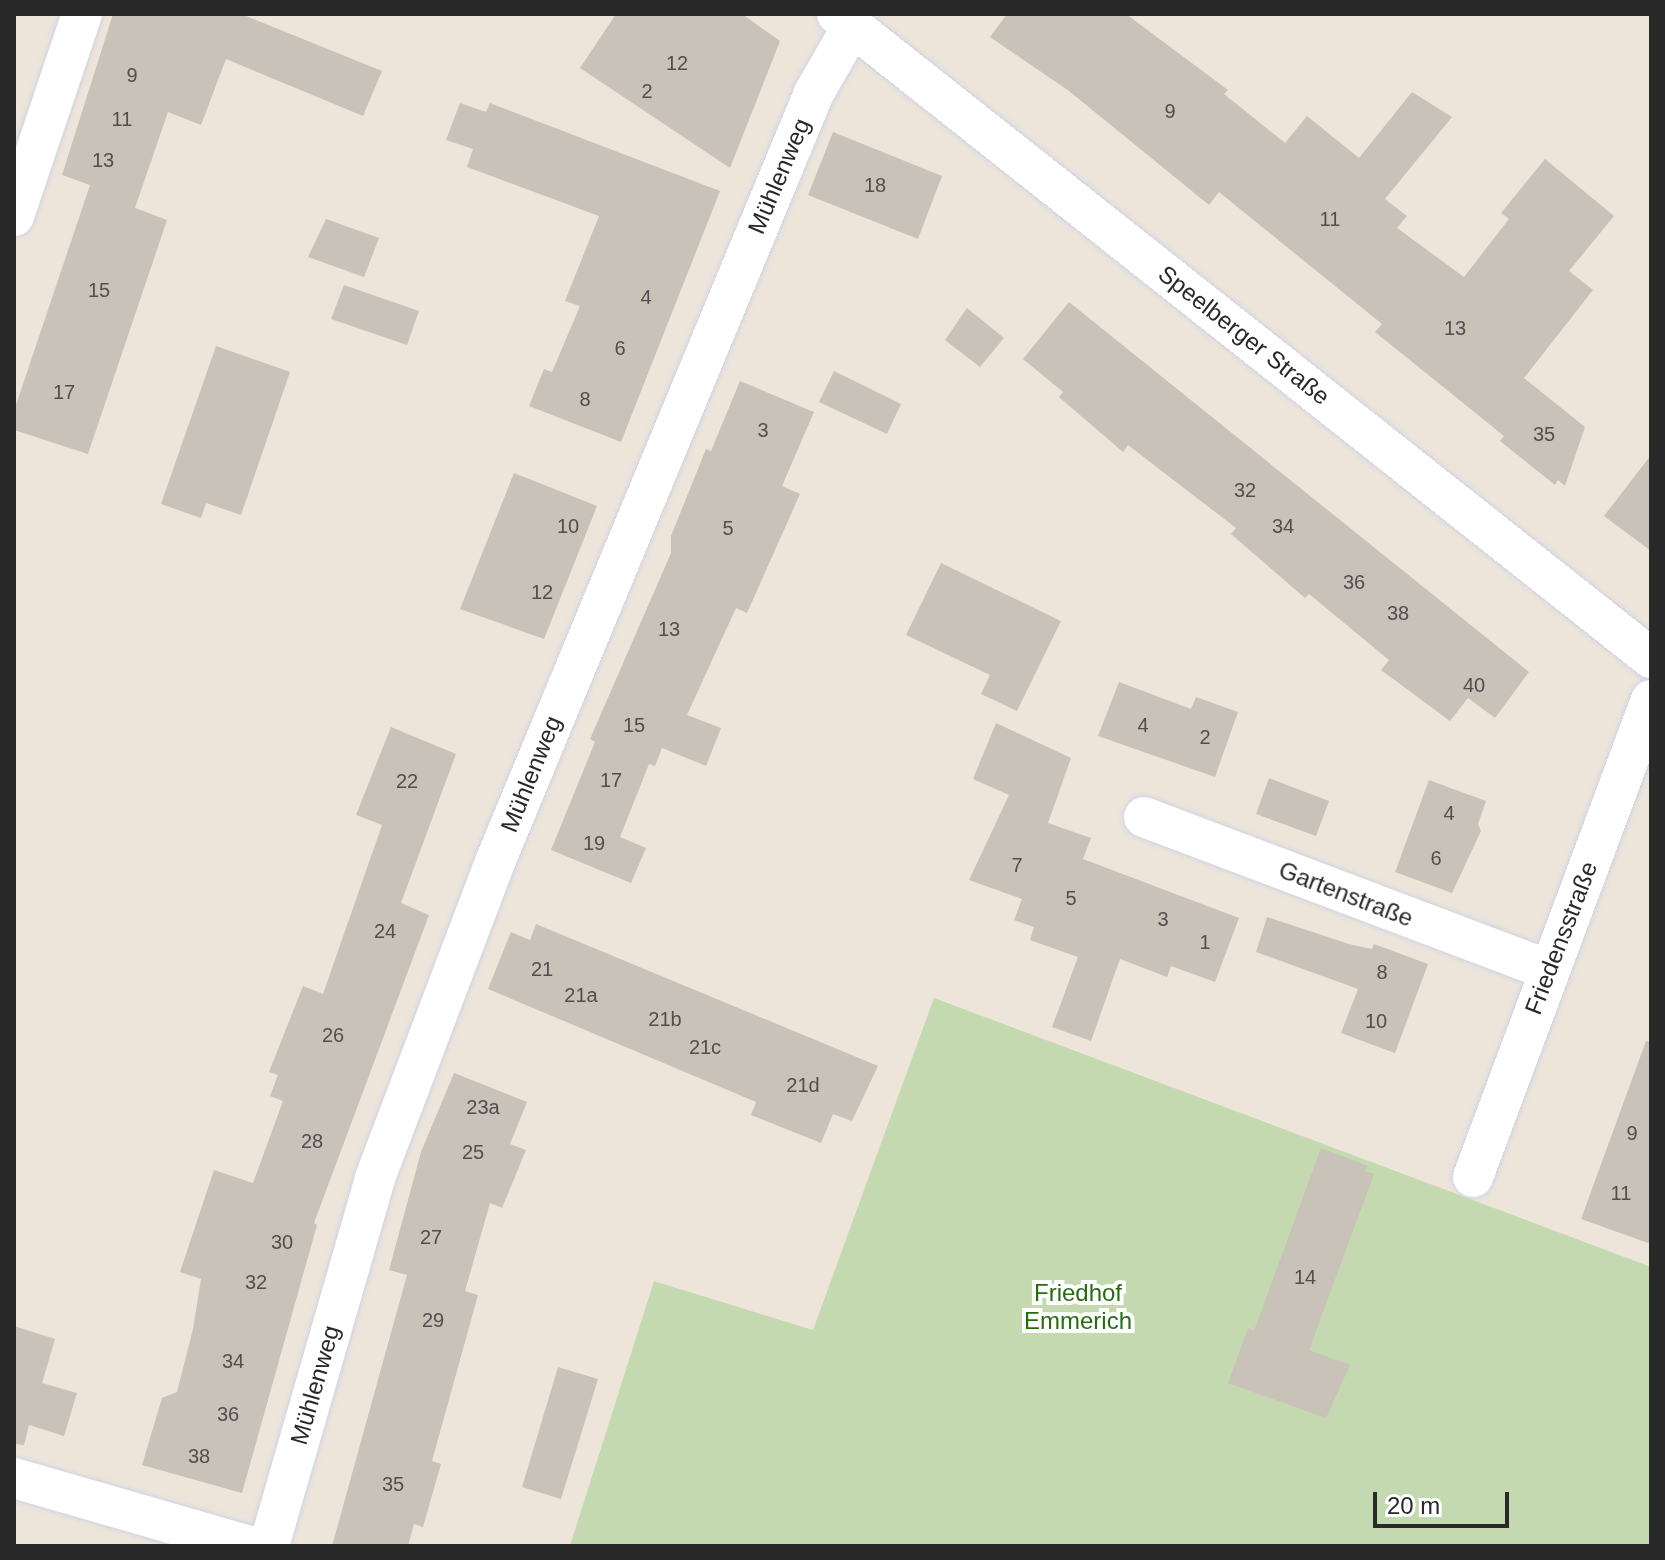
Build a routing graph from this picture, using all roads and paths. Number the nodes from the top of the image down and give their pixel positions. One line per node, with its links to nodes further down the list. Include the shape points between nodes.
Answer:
1 (82, 14): 3 (street)
2 (845, 19): 4 (street, Speelberger Straße); 11 (street, Mühlenweg, via 490,876 375,1178)
3 (14, 216)
4 (1651, 658)
5 (1651, 700): 7 (street, Friedensstraße)
6 (1144, 817): 7 (street, Gartenstraße)
7 (1549, 970): 8 (street, Friedensstraße)
8 (1473, 1177)
9 (14, 1478): 10 (street)
10 (250, 1546)
11 (269, 1546)

